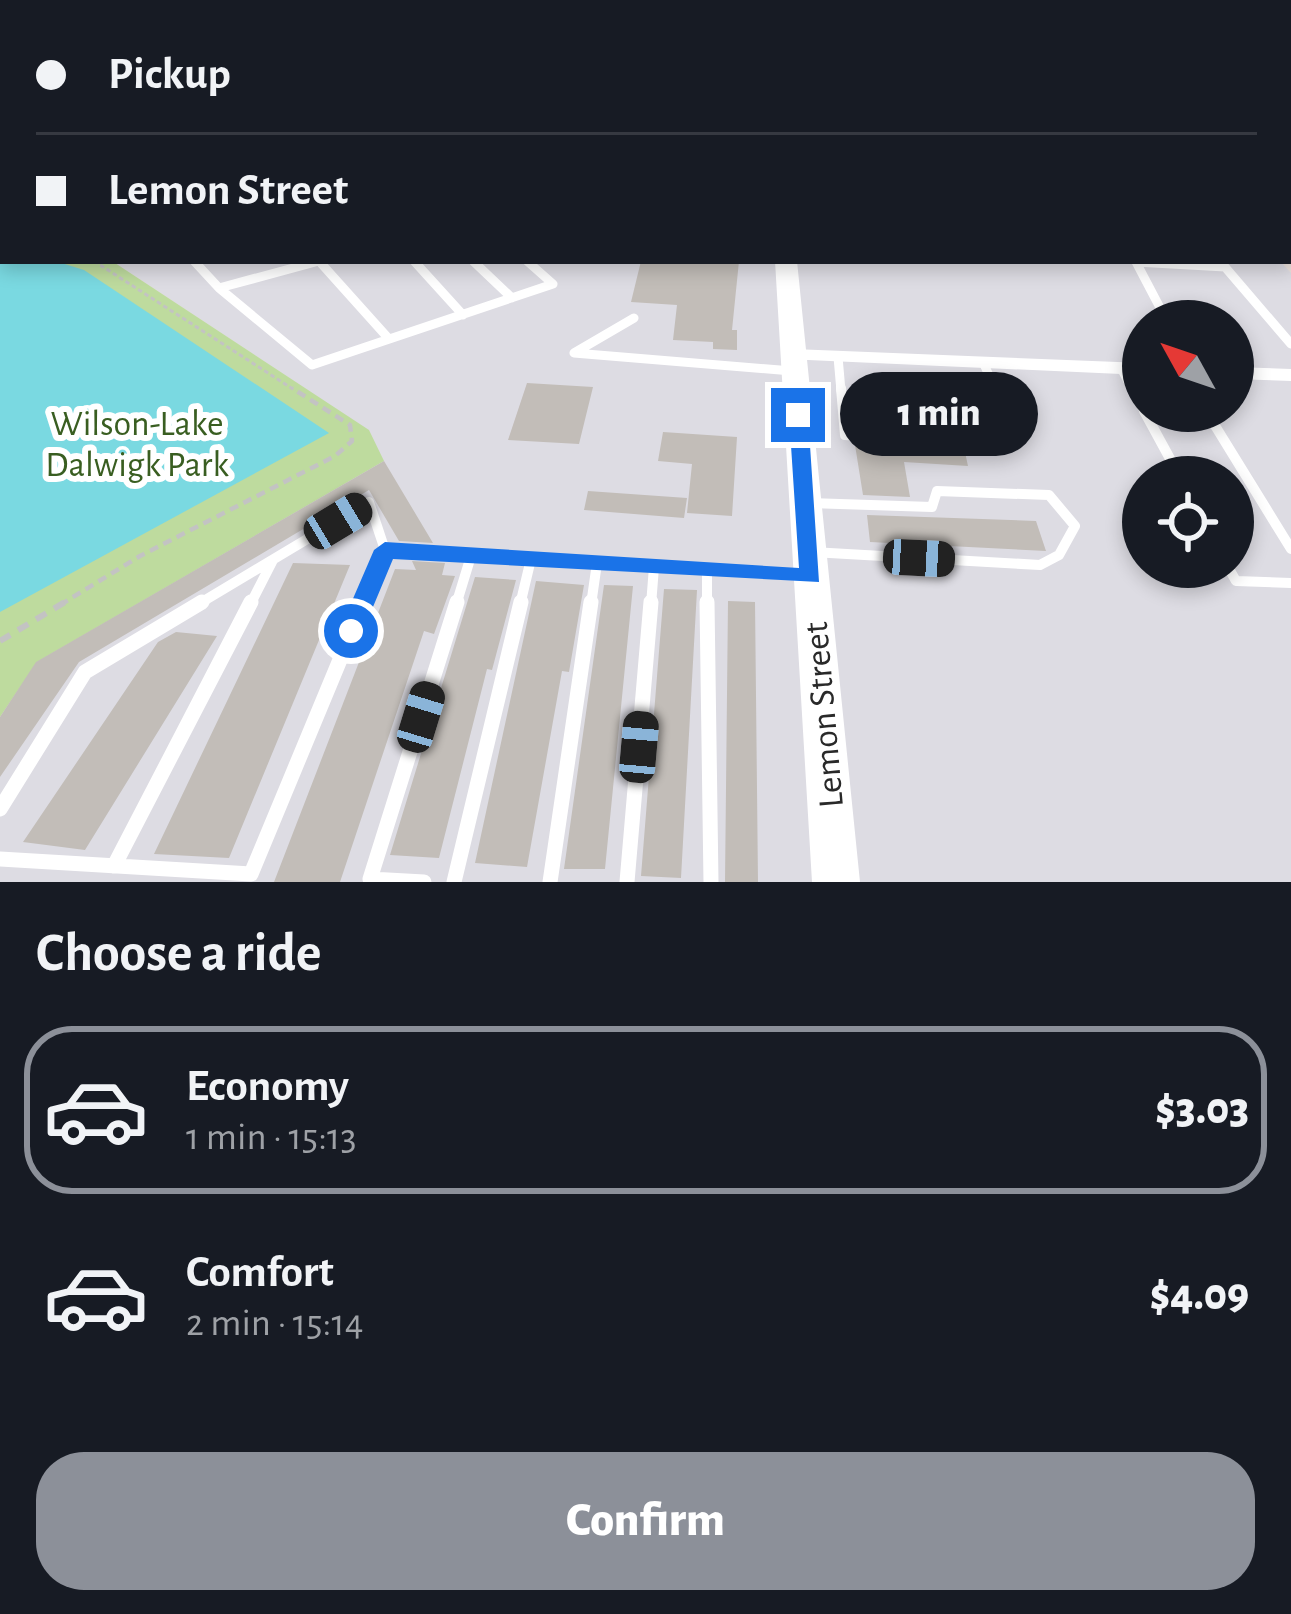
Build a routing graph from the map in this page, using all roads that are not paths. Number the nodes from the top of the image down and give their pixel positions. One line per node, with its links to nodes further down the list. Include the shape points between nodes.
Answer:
1 (197, 264): 10 (lane)
2 (307, 264): 10 (lane)
3 (322, 264): 17 (lane)
4 (417, 264): 15 (lane)
5 (476, 264): 11 (lane)
6 (531, 264): 11 (lane, via 554,284)
7 (785, 264): 21 (street, Lemon Street)
8 (1134, 264): 12 (lane)
9 (1172, 264): 13 (lane, via 1225,267)
10 (219, 287): 17 (lane, via 312,365)
11 (512, 298): 15 (lane)
12 (1154, 300)
13 (1253, 300)
14 (1254, 301): 18 (lane)
15 (463, 314): 17 (lane)
16 (634, 318): 21 (lane, via 574,353)
17 (389, 339)
18 (1291, 344)
19 (838, 357): 20 (street); 20 (lane, via 845,435 1004,445 1016,436); 21 (street)
20 (983, 362): 22 (street)
21 (794, 363): 26 (street, Lemon Street)
22 (1121, 368)
23 (1254, 374): 24 (street)
24 (1291, 375)
25 (1219, 432): 27 (lane)
26 (806, 503): 33 (street, Lemon Street); 33 (lane, via 932,507 937,491 1049,495 1075,526 1059,555 1040,565)
27 (1291, 548)
28 (385, 550): 29 (lane); 31 (lane, via 369,502); 40 (lane, via 251,874)
29 (471, 556): 30 (lane); 41 (lane, via 370,879)
30 (531, 559): 32 (lane); 42 (lane)
31 (273, 560): 38 (lane, via 85,673); 40 (lane)
32 (597, 563): 34 (lane); 43 (lane)
33 (810, 564): 35 (lane); 46 (street, Lemon Street)
34 (654, 567): 35 (lane); 44 (lane)
35 (707, 570): 45 (lane)
36 (1254, 582): 37 (lane)
37 (1291, 583)
38 (0, 809)
39 (0, 859): 40 (lane)
40 (114, 866)
41 (424, 882)
42 (454, 882)
43 (550, 882)
44 (627, 882)
45 (711, 882)
46 (836, 882)

